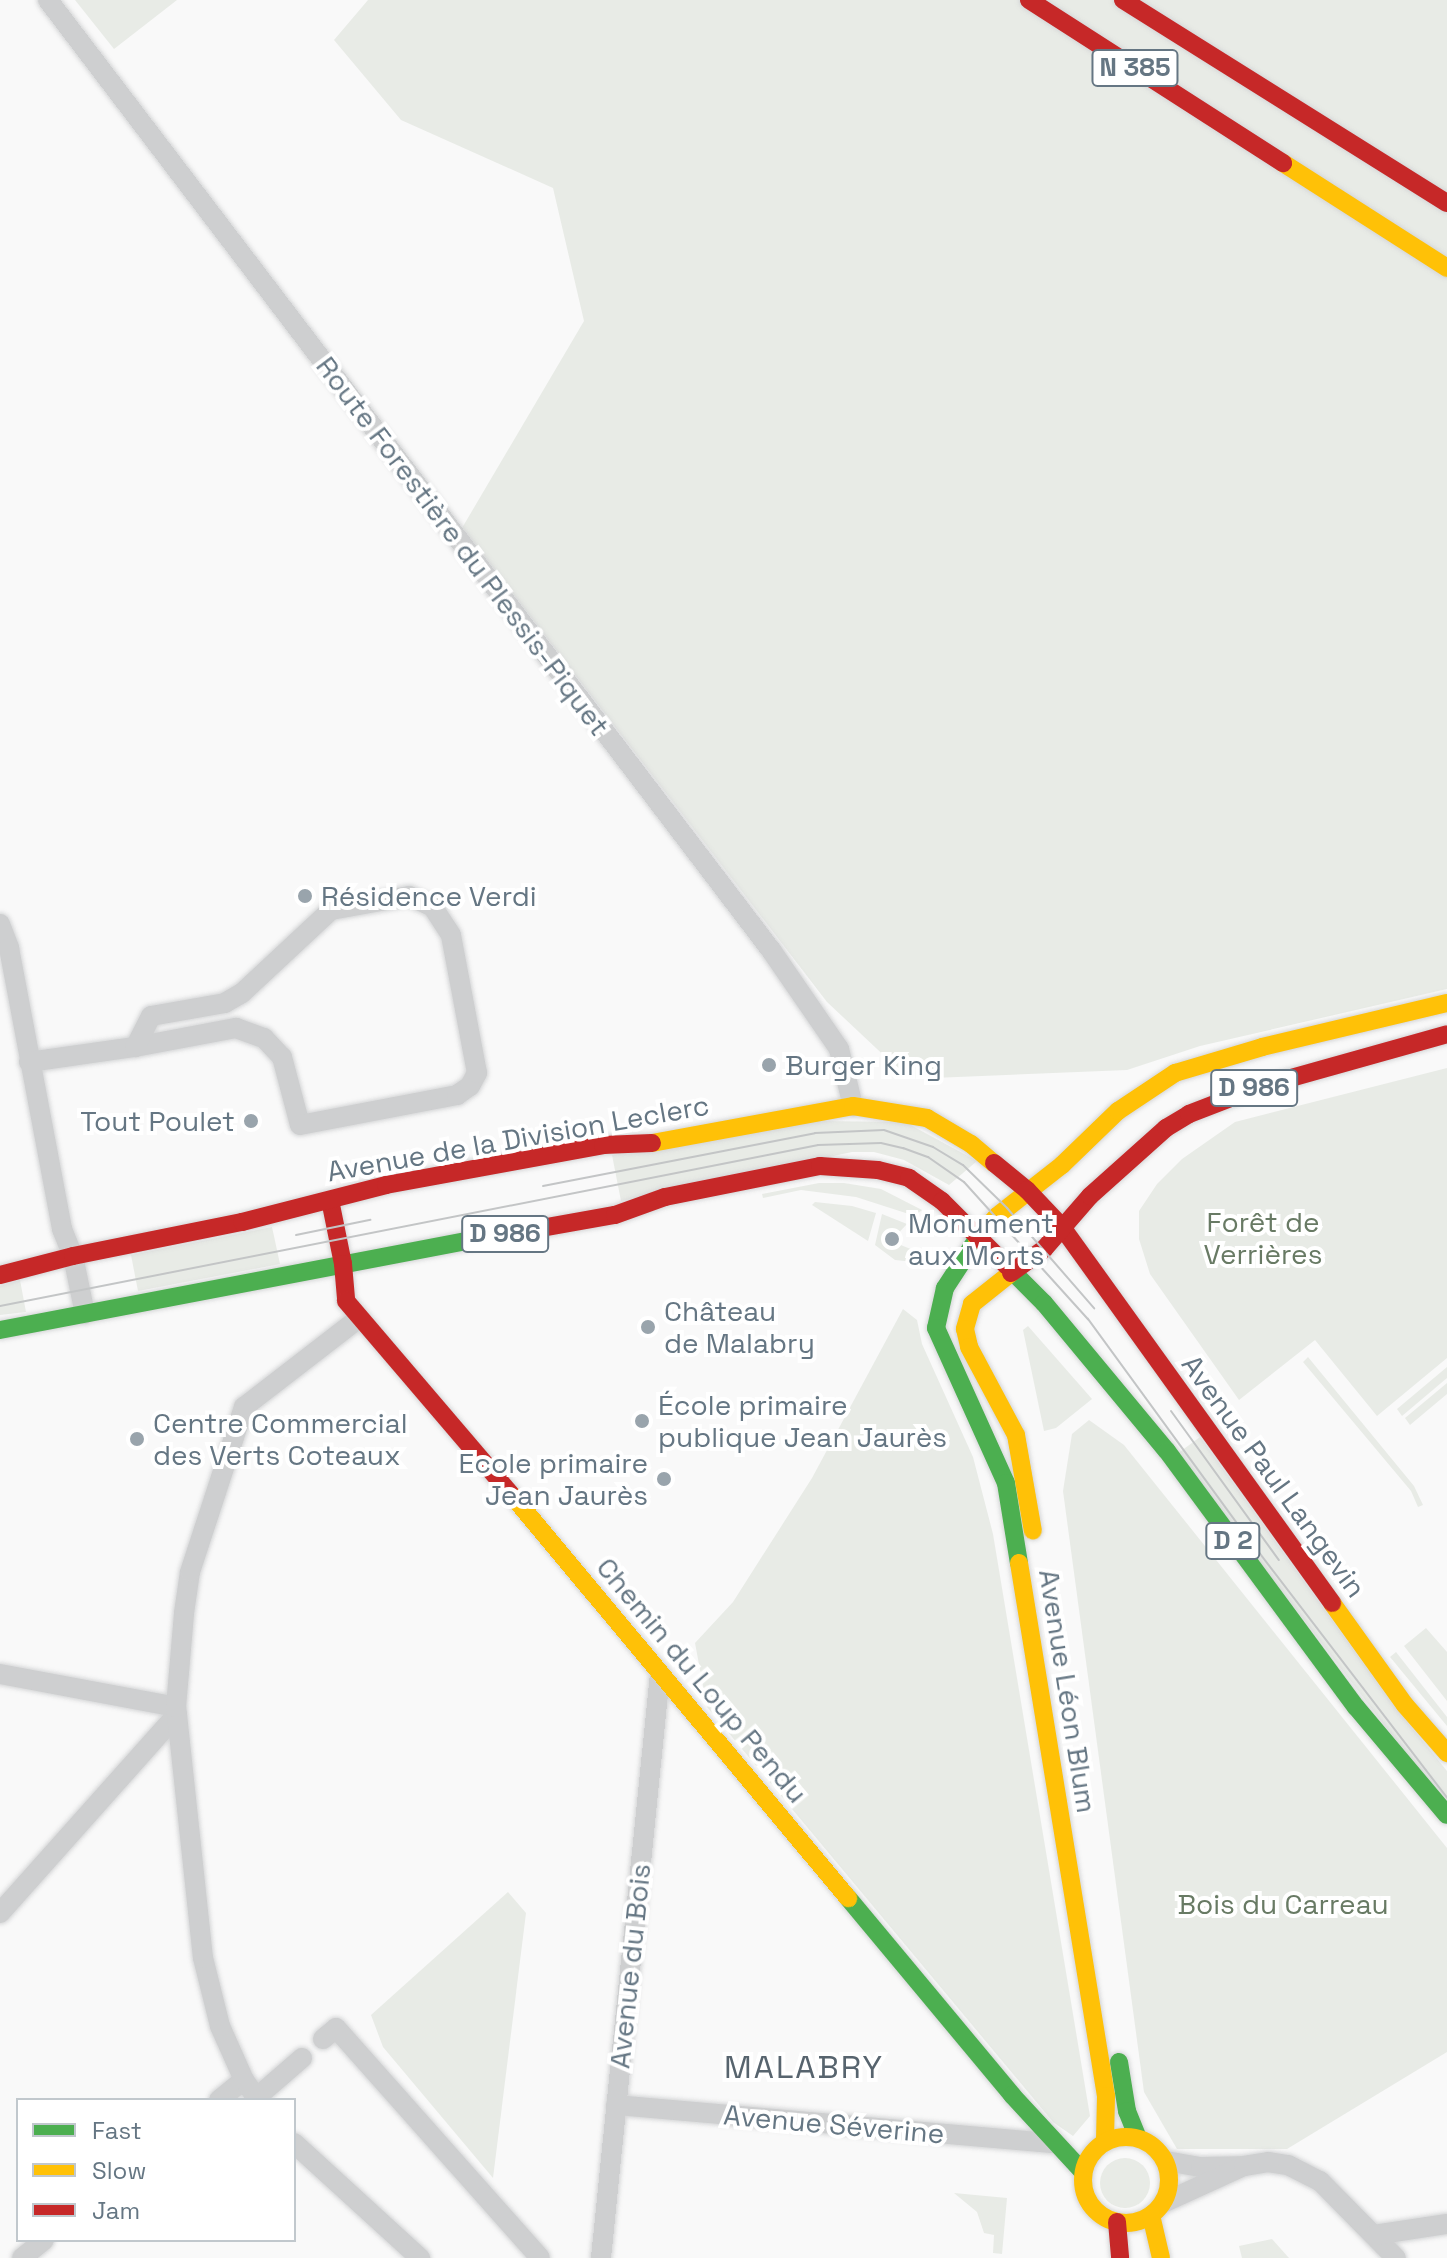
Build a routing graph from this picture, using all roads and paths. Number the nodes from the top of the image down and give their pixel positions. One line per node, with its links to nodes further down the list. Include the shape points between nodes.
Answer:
1 (48, 0): 11 (street, Route Forestière du Plessis-Piquet, via 771,950 839,1049)
2 (1029, 0): 5 (main road, N 385)
3 (1123, 0): 4 (main road, N 385)
4 (1447, 203)
5 (1447, 268)
6 (0, 924): 10 (street)
7 (1447, 1003): 12 (main road, D 986, via 1175,1073 1150,1087)
8 (1447, 1034): 14 (main road, D 986, via 1210,1103 1166,1128)
9 (135, 1047): 9 (street, via 236,1028 264,1038 282,1057 300,1125 457,1095 477,1073 451,935 433,907 409,896 331,910 242,993 225,1003 151,1016); 10 (street)
10 (29, 1062): 16 (street, via 62,1229)
11 (853, 1106): 12 (main road, Avenue de la Division Leclerc / D 986, via 927,1118 957,1134); 13 (main road, Avenue de la Division Leclerc / D 986, via 653,1143 603,1145)
12 (1027, 1190): 14 (main road, Avenue Paul Langevin); 15 (main road, Avenue Léon Blum)
13 (330, 1200): 16 (main road, Avenue de la Division Leclerc / D 986); 17 (main road, Chemin du Loup Pendu)
14 (1062, 1227): 18 (main road, via 1044,1249); 26 (main road, Avenue Paul Langevin / D 2, via 1405,1705)
15 (977, 1239): 17 (main road, D 986, via 942,1201 909,1178 820,1166 665,1197 615,1215); 18 (main road, D 2); 37 (main road, Avenue Léon Blum, via 945,1288 936,1328 1006,1483 1106,2096)
16 (73, 1256): 19 (main road, Avenue de la Division Leclerc / D 986); 20 (street)
17 (343, 1264): 20 (main road, D 986); 21 (main road, Chemin du Loup Pendu, via 346,1301)
18 (1011, 1273): 27 (main road, D 2, via 1044,1303 1158,1440 1324,1666); 36 (main road, Avenue Léon Blum, via 968,1310 965,1329 969,1347 1009,1417 1022,1458 1127,2111)
19 (0, 1275)
20 (85, 1314): 22 (main road, D 986)
21 (358, 1319): 24 (main road, Chemin du Loup Pendu, via 417,1382); 25 (street, via 244,1407 190,1572)
22 (0, 1330)
23 (0, 1674): 25 (street)
24 (660, 1674): 35 (street, Avenue du Bois); 38 (main road, Chemin du Loup Pendu)
25 (177, 1710): 28 (street); 31 (street, via 203,1958 220,2026)
26 (1447, 1753)
27 (1447, 1815)
28 (0, 1913)
29 (323, 2039): 50 (street, via 336,2028)
30 (302, 2058): 34 (street)
31 (244, 2080): 32 (street); 33 (street)
32 (222, 2098)
33 (256, 2098)
34 (258, 2098)
35 (616, 2105): 38 (street, Avenue Séverine); 51 (street, Avenue du Bois)
36 (1138, 2138): 37 (main road); 40 (main road)
37 (1105, 2141): 42 (main road)
38 (1053, 2143): 42 (main road, Chemin du Loup Pendu)
39 (296, 2145): 49 (street)
40 (1166, 2161): 41 (street); 43 (main road, via 1170,2183)
41 (1244, 2166): 43 (street); 46 (street, via 1268,2162 1308,2173)
42 (1083, 2172): 44 (main road, via 1094,2209)
43 (1157, 2209): 44 (main road, via 1140,2221); 53 (main road)
44 (1117, 2222): 52 (main road)
45 (1447, 2224): 46 (street)
46 (1374, 2235): 54 (street)
47 (42, 2242): 48 (street)
48 (22, 2258)
49 (420, 2258)
50 (540, 2258)
51 (601, 2258)
52 (1120, 2258)
53 (1161, 2258)
54 (1396, 2258)

